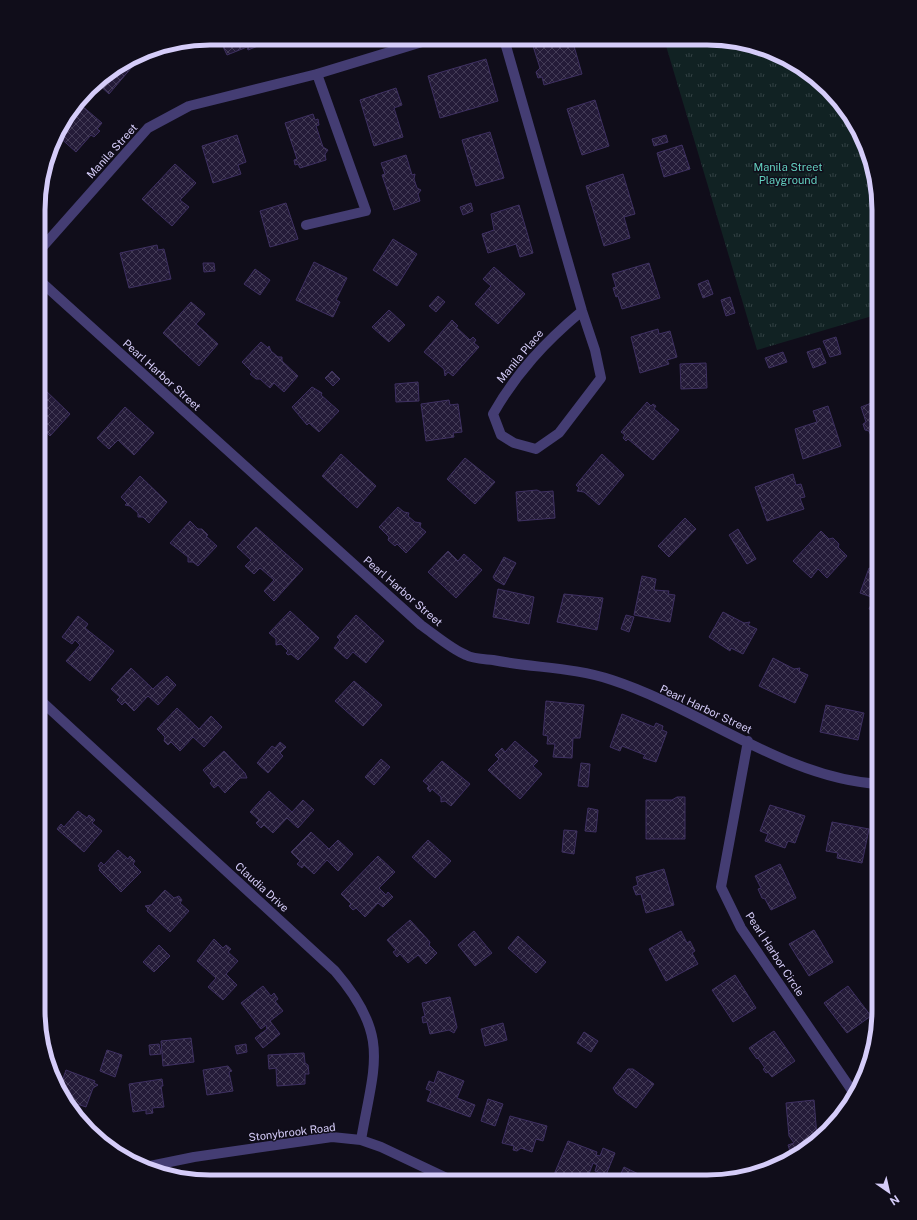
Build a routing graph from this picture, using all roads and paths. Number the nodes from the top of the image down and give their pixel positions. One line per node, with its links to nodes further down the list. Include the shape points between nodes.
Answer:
1 (412, 45): 3 (street, Manila Street)
2 (506, 45): 7 (street, Manila Place)
3 (317, 74): 4 (street, via 366,211); 5 (street, Manila Street, via 189,106 148,128)
4 (306, 225)
5 (45, 244)
6 (45, 285): 9 (street, Pearl Harbor Street, via 421,625 466,655 612,680 669,703)
7 (582, 311): 7 (street, Manila Place, via 553,335 509,385 493,414 501,435 514,443 536,449 559,433 601,378)
8 (45, 704): 12 (street, Claudia Drive, via 330,965 352,990 365,1012 373,1034 375,1056)
9 (748, 741): 10 (street, Pearl Harbor Street, via 787,760 853,782); 11 (street, Pearl Harbor Circle, via 721,887 742,928)
10 (872, 783)
11 (852, 1089)
12 (361, 1140): 13 (street, Stonybrook Road, via 332,1137); 14 (street, Stonybrook Road)
13 (155, 1165)
14 (440, 1175)

